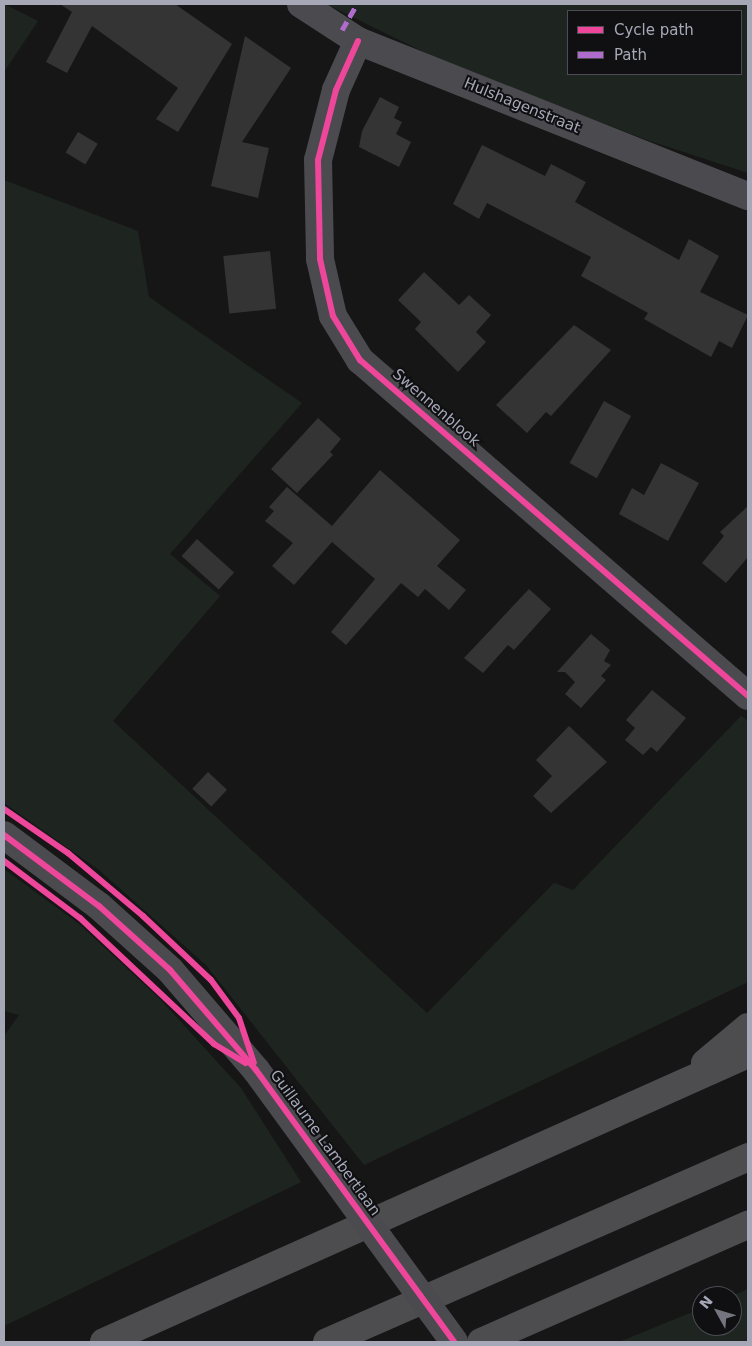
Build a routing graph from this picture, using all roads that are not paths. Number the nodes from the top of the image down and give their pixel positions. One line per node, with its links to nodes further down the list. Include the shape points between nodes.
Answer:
1 (301, 4): 2 (street, Hulshagenstraat)
2 (358, 41): 3 (street, Hulshagenstraat); 4 (street, Swennenblook, via 336,90 318,160 320,258 333,316 360,360)
3 (748, 196)
4 (748, 696)
5 (4, 835): 13 (street, Guillaume Lambertlaan, bridge, via 99,906 170,970 256,1070)
6 (748, 1027): 8 (highway)
7 (748, 1054): 8 (highway)
8 (679, 1085): 11 (highway)
9 (748, 1156): 12 (highway)
10 (748, 1225): 14 (highway)
11 (104, 1342)
12 (327, 1342)
13 (454, 1342)
14 (480, 1342)

